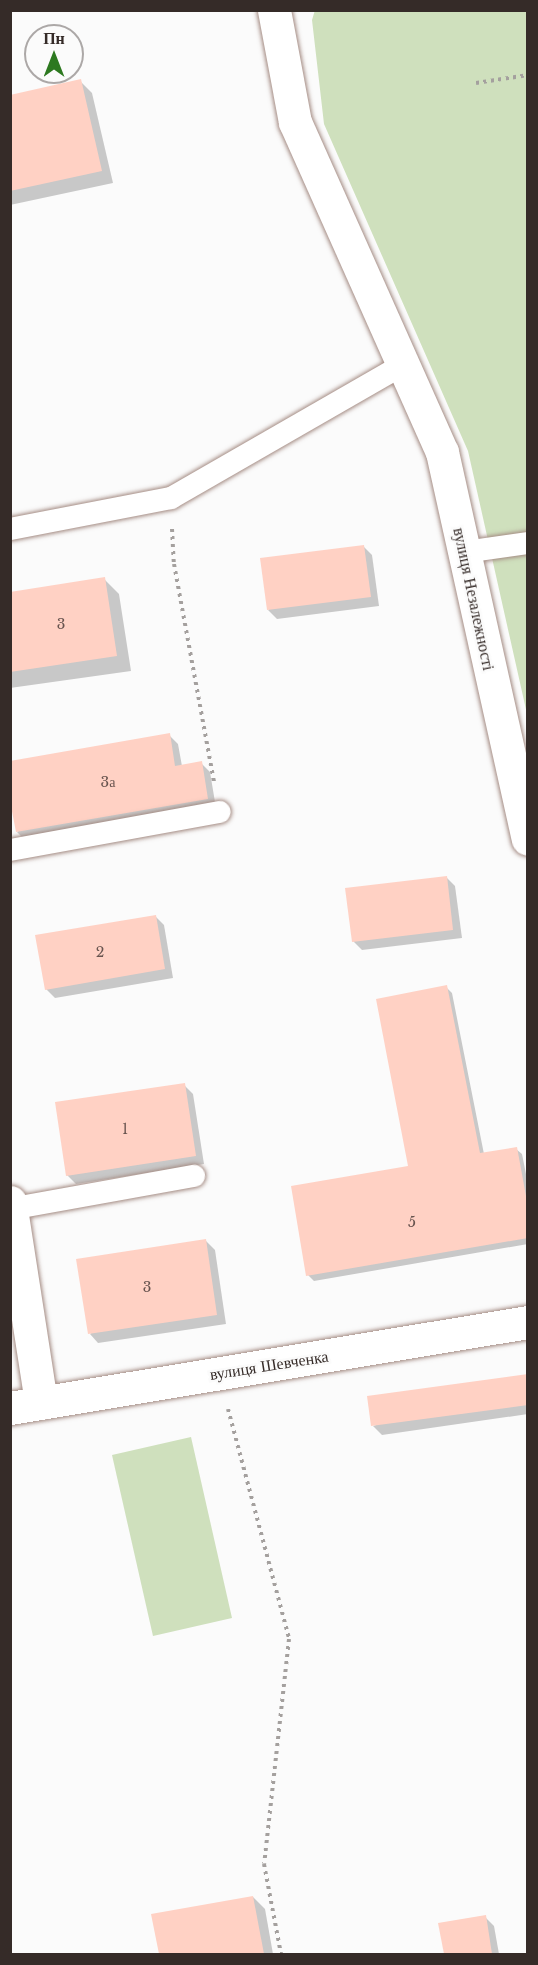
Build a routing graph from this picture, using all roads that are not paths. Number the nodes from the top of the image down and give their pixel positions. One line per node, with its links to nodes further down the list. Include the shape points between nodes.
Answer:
1 (274, 10): 2 (street, вулиця Незалежності, via 295,122)
2 (404, 364): 3 (lane, via 171,498); 5 (street, вулиця Незалежності, via 442,452)
3 (10, 529)
4 (528, 543): 5 (lane)
5 (464, 552): 7 (street, вулиця Незалежності)
6 (220, 813): 8 (lane)
7 (528, 839)
8 (10, 850)
9 (194, 1176): 10 (lane)
10 (11, 1206): 12 (street)
11 (528, 1322): 12 (street, вулиця Шевченка)
12 (26, 1405)

